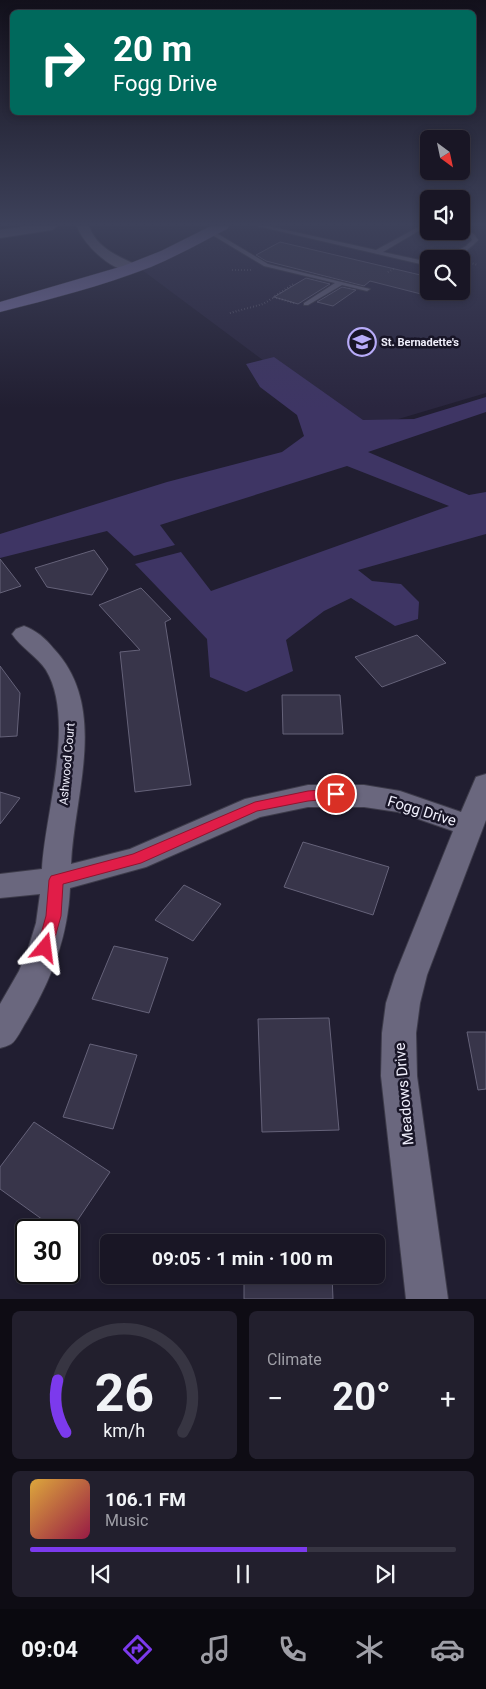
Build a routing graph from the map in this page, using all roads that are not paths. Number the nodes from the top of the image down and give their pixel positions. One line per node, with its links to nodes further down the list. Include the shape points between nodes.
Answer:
1 (75, 287): 6 (street)
2 (334, 287): 5 (lane)
3 (354, 287): 4 (lane)
4 (367, 290)
5 (306, 304)
6 (0, 307)
7 (24, 634): 10 (street, Ashwood Court, via 54,664 65,685 72,723)
8 (486, 784): 9 (street, Meadows Drive)
9 (470, 826): 10 (street, Fogg Drive, via 400,802 364,796 308,796 255,807 136,859); 13 (street, Meadows Drive, via 410,975 399,1033 399,1076)
10 (56, 880): 11 (street, Fogg Drive); 12 (street, via 54,916 45,948 30,982)
11 (0, 886)
12 (0, 1032)
13 (426, 1299)

